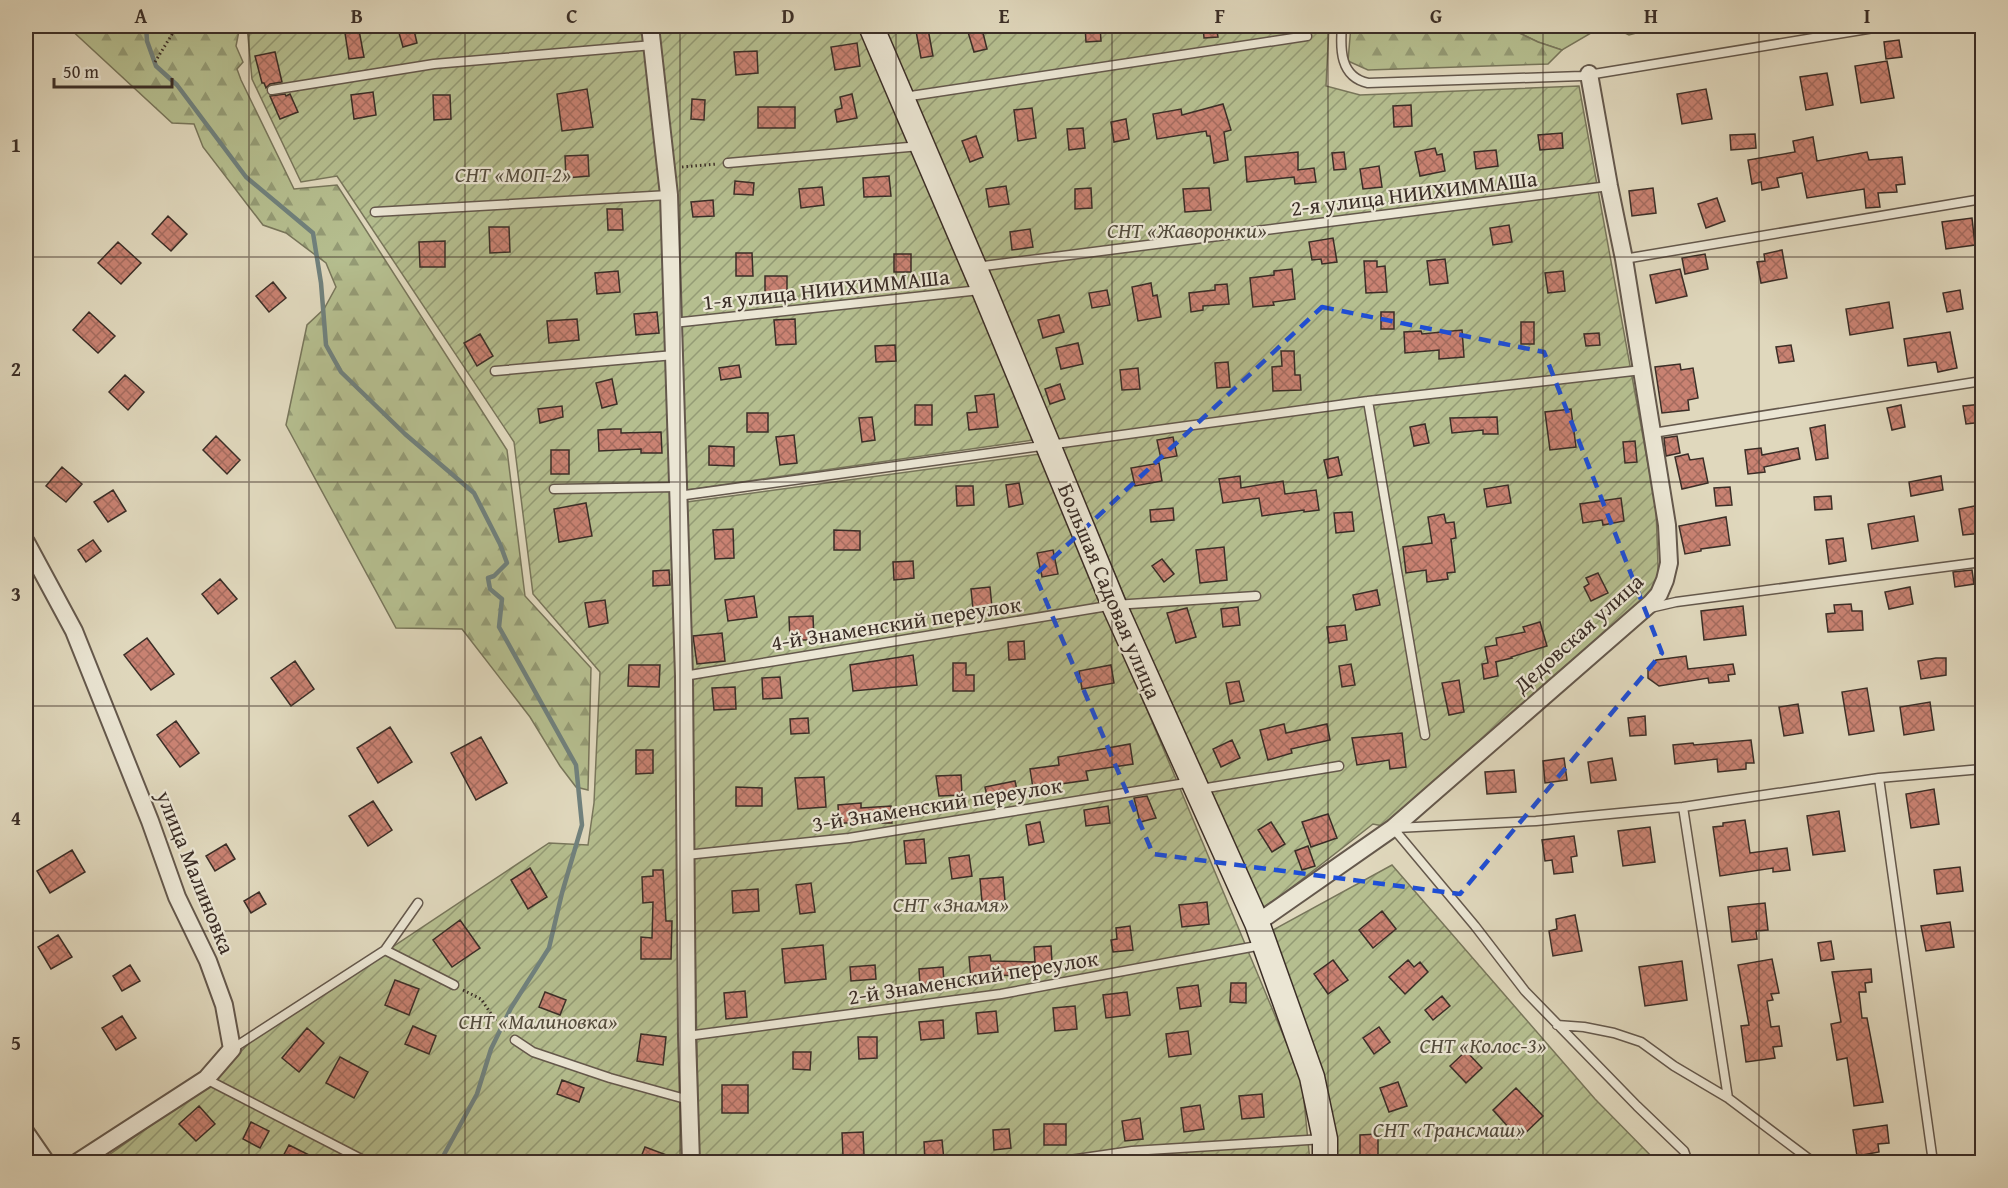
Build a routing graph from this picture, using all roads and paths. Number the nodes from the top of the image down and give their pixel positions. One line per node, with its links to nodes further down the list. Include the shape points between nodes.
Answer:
1 (177, 26): 8 (path)
2 (650, 26): 7 (street)
3 (871, 26): 11 (street, Большая Садовая улица)
4 (1342, 26): 9 (lane, via 1341,46 1347,70 1359,81 1368,83)
5 (1886, 26): 9 (lane)
6 (1307, 36): 11 (lane)
7 (653, 45): 10 (lane, via 434,64); 14 (street)
8 (155, 62)
9 (1589, 74): 15 (street, Дедовская улица)
10 (272, 90)
11 (901, 97): 12 (street, Большая Садовая улица)
12 (923, 146): 13 (lane); 20 (street, Большая Садовая улица)
13 (728, 163): 14 (path)
14 (667, 168): 16 (street)
15 (1609, 186): 19 (street, Дедовская улица); 20 (lane, 2-я улица НИИХИММАШа)
16 (669, 195): 18 (lane); 22 (street)
17 (1983, 199): 19 (lane)
18 (375, 212)
19 (1624, 259): 24 (street, Дедовская улица)
20 (974, 267): 21 (street, Большая Садовая улица)
21 (984, 290): 22 (lane, 1-я улица НИИХИММАШа); 29 (street, Большая Садовая улица)
22 (673, 322): 23 (street)
23 (674, 355): 25 (lane); 31 (street)
24 (1642, 370): 27 (lane); 28 (street, Дедовская улица)
25 (495, 371)
26 (1983, 381): 28 (lane)
27 (1368, 401): 29 (lane); 38 (lane)
28 (1653, 433): 36 (street, Дедовская улица, via 1669,563 1659,594)
29 (1048, 445): 31 (lane); 35 (street, Большая Садовая улица)
30 (554, 489): 31 (lane)
31 (678, 491): 37 (street)
32 (26, 542): 54 (street, улица Малиновка, via 74,631 177,897 208,961 224,1005)
33 (1983, 562): 36 (lane, via 1676,602)
34 (1256, 596): 35 (lane, 4-й Знаменский переулок)
35 (1114, 605): 37 (lane, 4-й Знаменский переулок); 42 (street, Большая Садовая улица)
36 (1642, 610): 44 (street, Дедовская улица)
37 (684, 676): 45 (street)
38 (1425, 735)
39 (1339, 766): 42 (lane, 3-й Знаменский переулок)
40 (1983, 769): 41 (lane)
41 (1879, 778): 43 (lane); 69 (lane)
42 (1195, 786): 45 (lane, 3-й Знаменский переулок, via 849,838); 47 (street, Большая Садовая улица)
43 (1683, 807): 44 (lane, via 1536,821); 56 (lane)
44 (1393, 828): 47 (street, Дедовская улица); 51 (lane)
45 (686, 855): 52 (street)
46 (418, 903): 48 (lane)
47 (1260, 934): 52 (lane, 2-й Знаменский переулок, via 1001,994); 60 (street, Большая Садовая улица, via 1312,1077)
48 (385, 950): 49 (lane); 54 (lane)
49 (454, 985): 50 (path, via 481,999)
50 (496, 1021)
51 (1557, 1025): 56 (lane, via 1614,1033 1641,1042); 67 (lane, via 1684,1151)
52 (687, 1036): 57 (street)
53 (515, 1040): 57 (lane, via 533,1052)
54 (232, 1049): 55 (street)
55 (206, 1079): 62 (street); 63 (lane)
56 (1728, 1098): 68 (lane)
57 (689, 1100): 64 (street)
58 (26, 1133): 61 (street)
59 (1132, 1150): 60 (lane); 65 (lane); 66 (lane)
60 (1325, 1151)
61 (46, 1162)
62 (78, 1162)
63 (367, 1162)
64 (691, 1162)
65 (1056, 1162)
66 (1132, 1162)
67 (1688, 1162)
68 (1813, 1162)
69 (1933, 1162)

